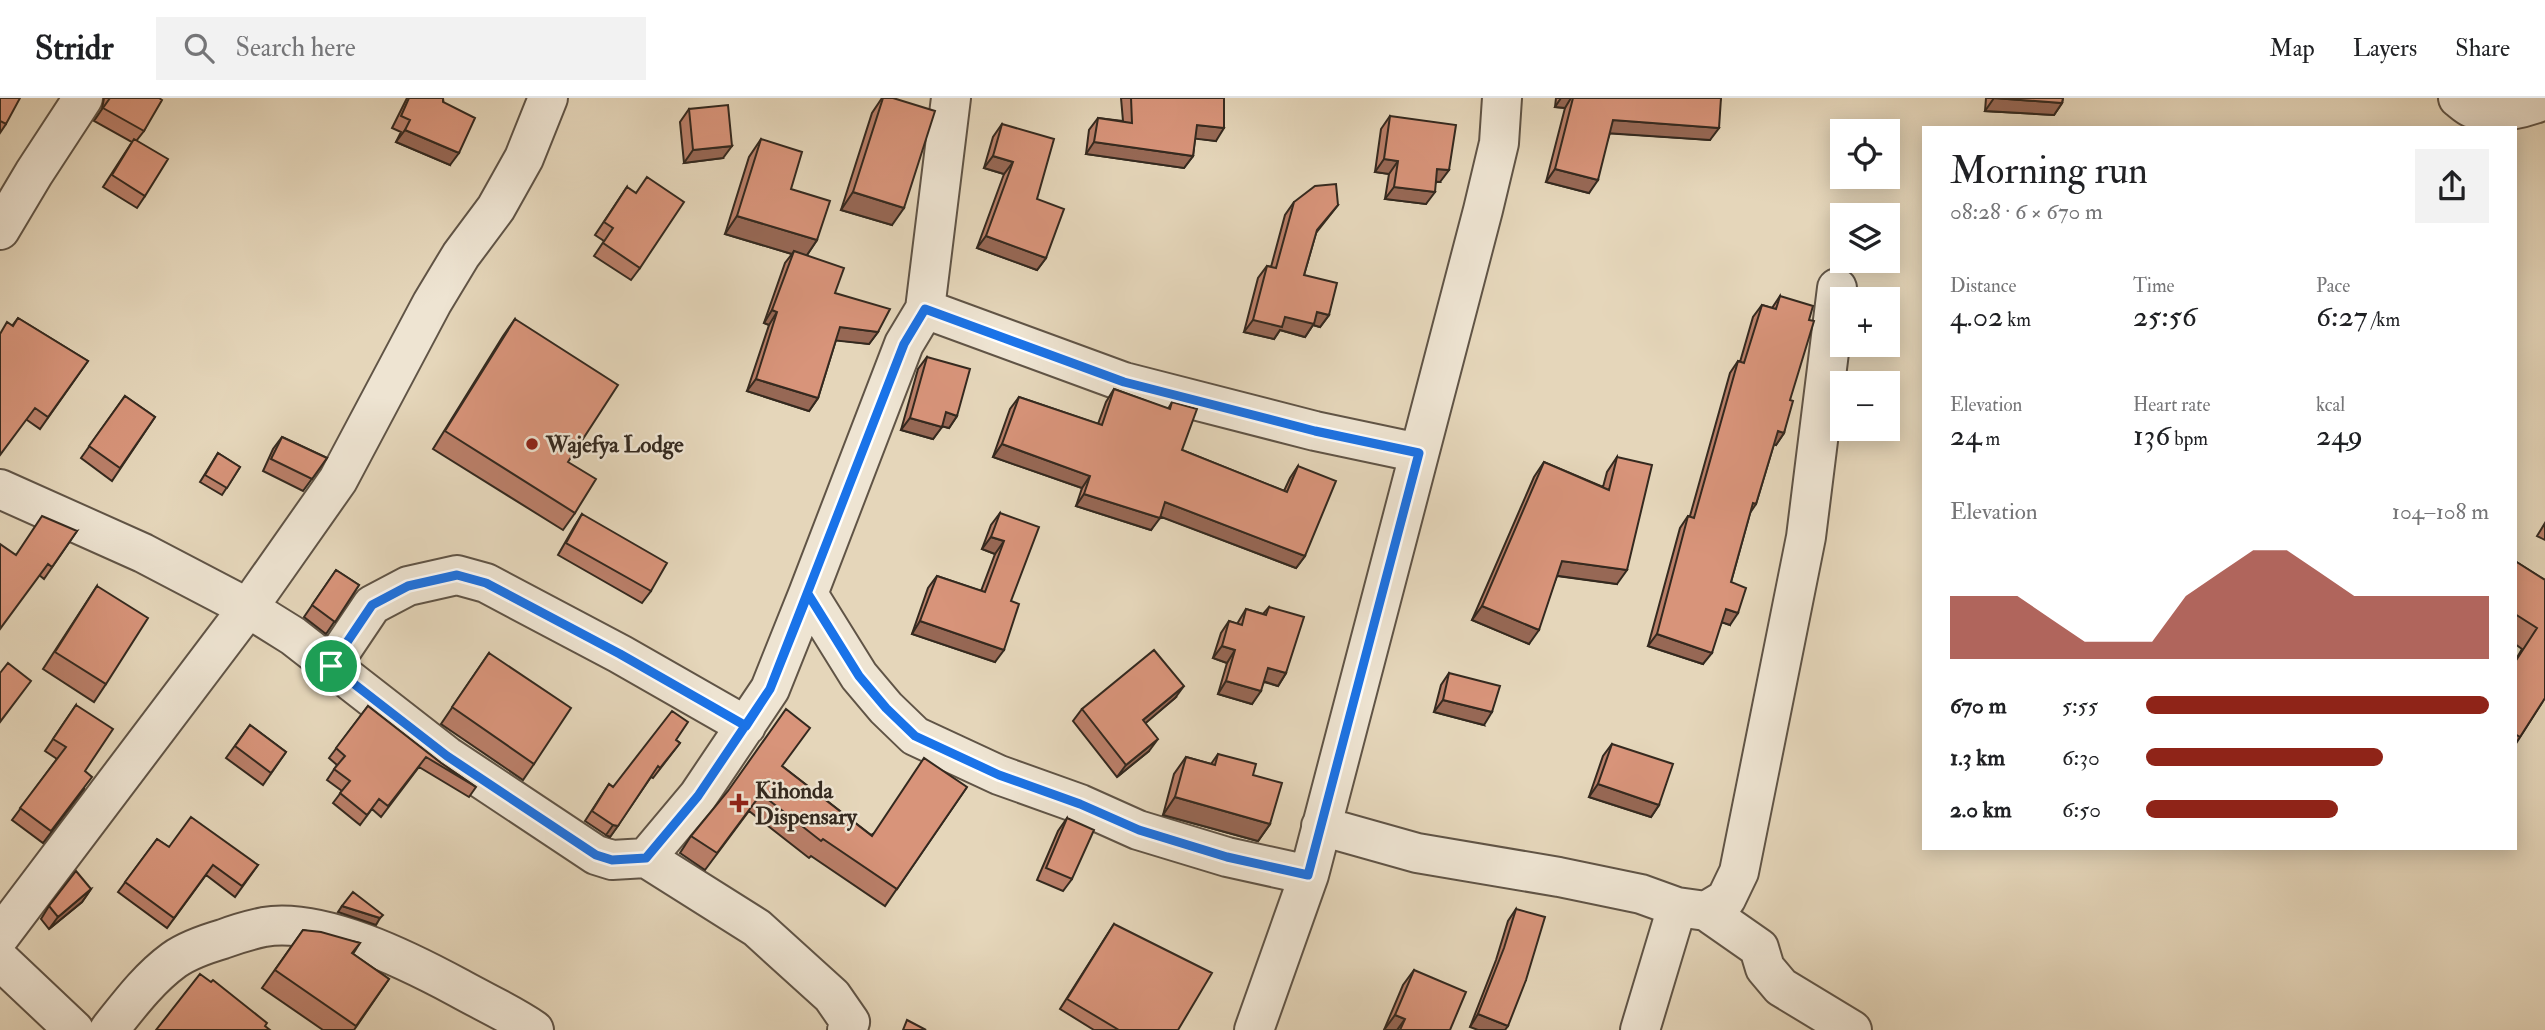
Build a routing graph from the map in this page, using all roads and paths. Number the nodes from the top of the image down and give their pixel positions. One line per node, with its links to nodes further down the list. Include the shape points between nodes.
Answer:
1 (83, 98): 7 (street)
2 (548, 98): 13 (street, via 524,158 432,303 338,480)
3 (951, 98): 8 (street)
4 (1502, 98): 10 (street, via 1496,156)
5 (2458, 98): 6 (street, via 2471,108 2491,112)
6 (2545, 100)
7 (0, 230)
8 (925, 309): 10 (street, via 1124,382); 12 (street, via 904,344)
9 (1830, 344): 19 (street, via 1806,537 1739,872 1726,899)
10 (1419, 453): 16 (street)
11 (0, 489): 13 (street, via 143,553)
12 (808, 594): 15 (street, via 770,689); 18 (street, via 859,676 915,736 1139,830)
13 (248, 608): 14 (street); 20 (street)
14 (331, 666): 15 (street, via 372,605 408,586 457,575 486,583); 17 (street, via 447,756 596,855 612,860)
15 (746, 726): 17 (street, via 698,796)
16 (1321, 826): 18 (street); 19 (street, via 1417,853 1559,877)
17 (646, 858): 25 (street, via 757,928 832,996 850,1022)
18 (1308, 875): 26 (street)
19 (1692, 909): 27 (street); 28 (street, via 1759,948 1765,968 1781,987)
20 (0, 936)
21 (0, 960): 22 (street)
22 (74, 1030)
23 (109, 1030): 24 (street, via 146,984 175,960 231,936 289,926 393,954)
24 (534, 1030)
25 (847, 1030)
26 (1254, 1030)
27 (1640, 1030)
28 (1852, 1030)

